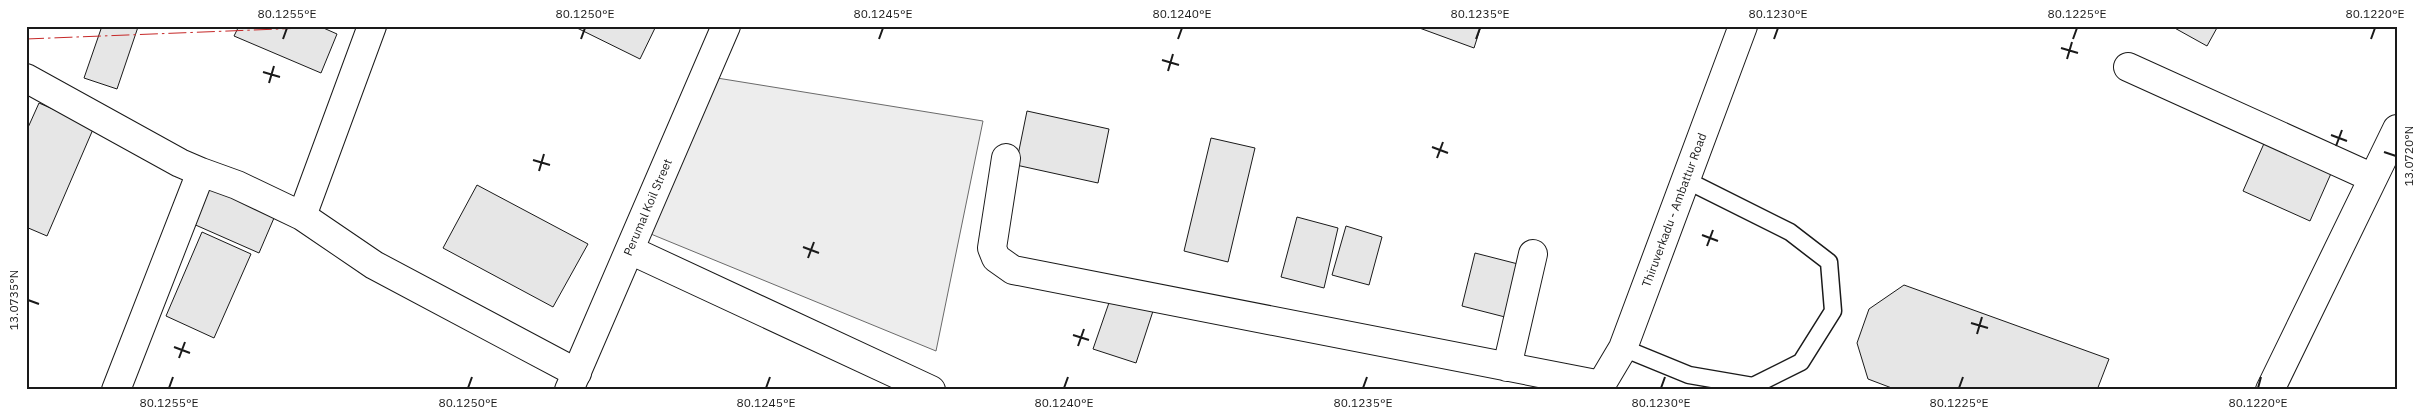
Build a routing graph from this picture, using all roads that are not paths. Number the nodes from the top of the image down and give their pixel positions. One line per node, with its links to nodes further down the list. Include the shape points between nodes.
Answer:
1 (372, 26): 11 (street)
2 (1743, 26): 10 (street, Thiruverkadu - Ambattur Road)
3 (725, 27): 12 (street, Perumal Koil Street)
4 (2128, 67): 9 (street)
5 (26, 78): 8 (street)
6 (2396, 133): 9 (street)
7 (1006, 158): 15 (street, via 992,248 996,258 1013,270)
8 (200, 172): 11 (street, via 237,185); 18 (street)
9 (2373, 178): 20 (street)
10 (1686, 180): 14 (street, Thiruverkadu - Ambattur Road); 14 (lane, via 1790,232 1829,262 1833,311 1801,362 1753,386 1689,375)
11 (302, 216): 16 (street, via 374,265)
12 (630, 250): 16 (street, Perumal Koil Street); 19 (street)
13 (1533, 254): 15 (street)
14 (1623, 348): 17 (street, Thiruverkadu - Ambattur Road)
15 (1507, 367): 17 (street)
16 (573, 381)
17 (1600, 387)
18 (116, 390)
19 (931, 390)
20 (2270, 390)

